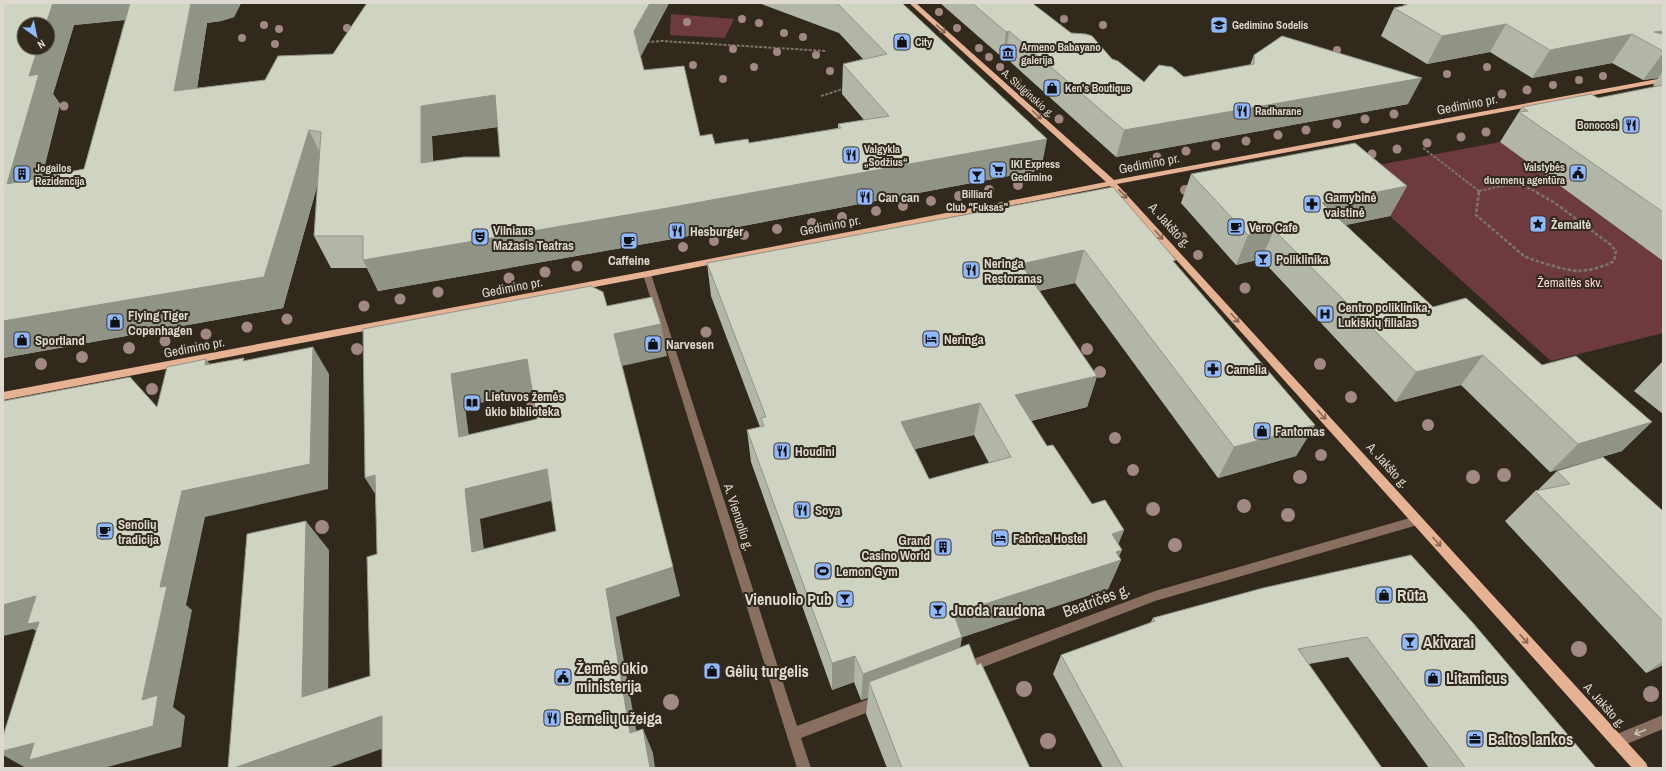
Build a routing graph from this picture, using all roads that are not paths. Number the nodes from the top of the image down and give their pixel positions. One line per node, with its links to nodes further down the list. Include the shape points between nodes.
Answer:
1 (912, 3): 3 (main road, A. Stulginskio g., one-way to 3)
2 (1663, 80): 3 (main road, Gedimino pr.)
3 (1112, 183): 4 (main road, Gedimino pr.); 6 (main road, A. Jakšto g., one-way to 6)
4 (647, 274): 5 (main road, Gedimino pr.); 10 (street, A. Vienuolio g.)
5 (3, 396)
6 (1417, 521): 7 (street, Beatričės g., via 1155,596); 11 (main road, A. Jakšto g., one-way to 11)
7 (952, 673)
8 (894, 695): 10 (street)
9 (1663, 722): 11 (street, one-way to 11)
10 (794, 734): 12 (street, A. Vienuolio g.)
11 (1617, 741): 13 (main road, A. Jakšto g.)
12 (804, 768)
13 (1641, 768)

